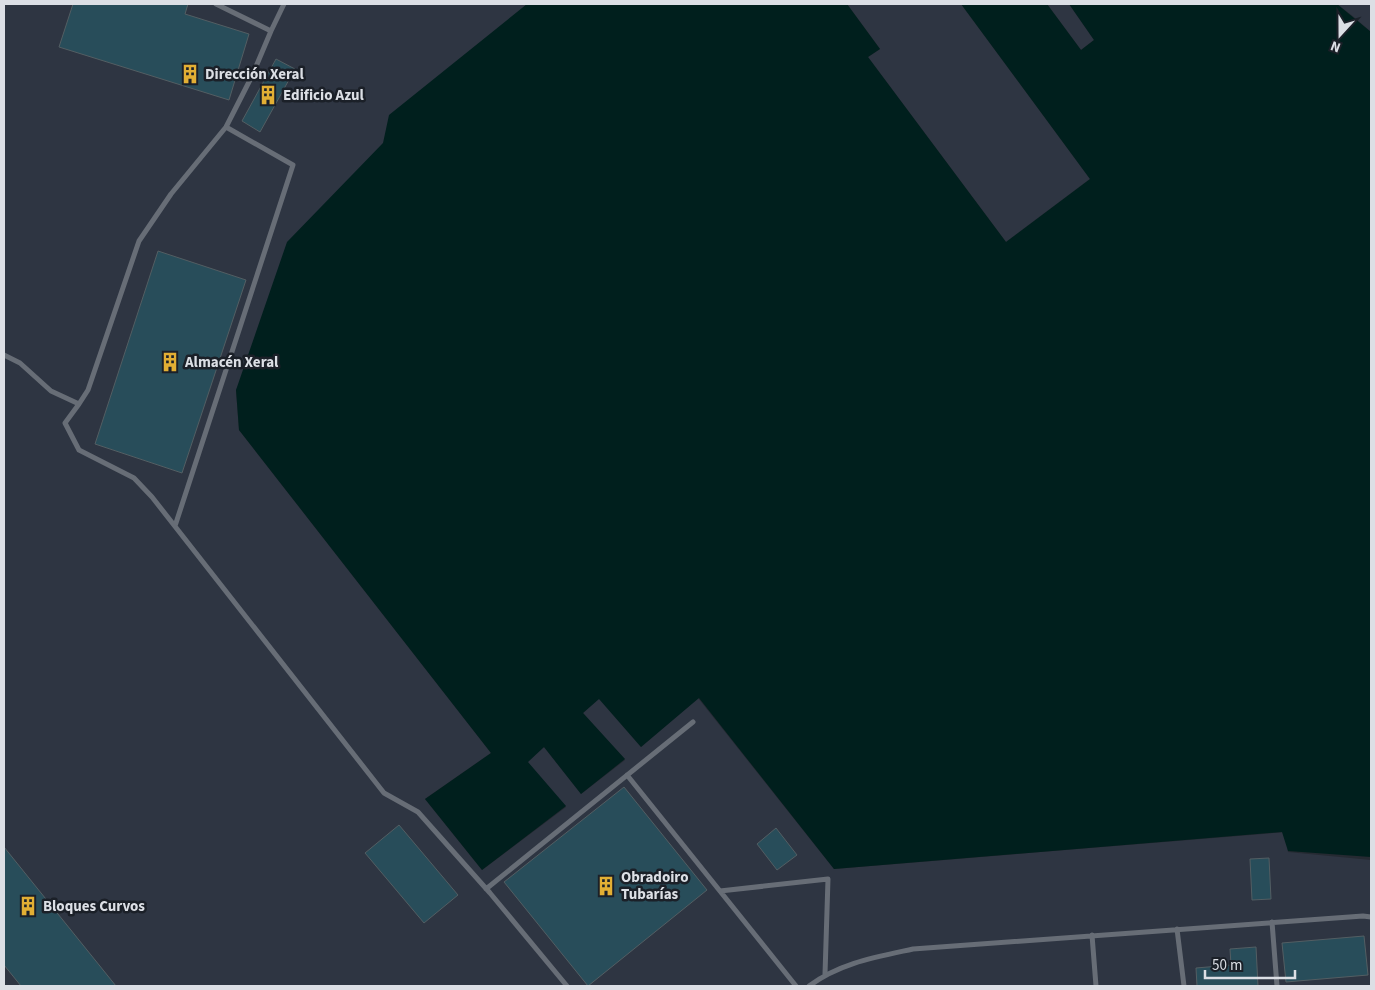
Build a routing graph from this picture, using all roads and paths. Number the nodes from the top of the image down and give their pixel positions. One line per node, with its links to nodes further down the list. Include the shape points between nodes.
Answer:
1 (216, 4): 3 (lane)
2 (284, 4): 3 (lane)
3 (271, 31): 4 (lane)
4 (226, 127): 6 (lane, via 171,194 139,242 88,390); 7 (lane, via 293,165)
5 (4, 355): 6 (lane, via 20,363 51,391)
6 (79, 404): 7 (lane, via 65,423 79,450 134,478)
7 (175, 526): 10 (lane, via 384,793 418,812)
8 (693, 722): 9 (lane)
9 (627, 775): 10 (lane); 11 (lane)
10 (486, 889): 17 (lane)
11 (720, 891): 16 (lane, via 828,879); 18 (lane)
12 (1371, 917): 13 (lane)
13 (1272, 922): 14 (lane); 22 (lane)
14 (1178, 929): 15 (lane); 21 (lane)
15 (1092, 935): 16 (lane, via 913,949 863,960); 20 (lane)
16 (825, 974): 19 (lane)
17 (566, 986)
18 (796, 986)
19 (809, 986)
20 (1096, 986)
21 (1184, 986)
22 (1277, 986)

